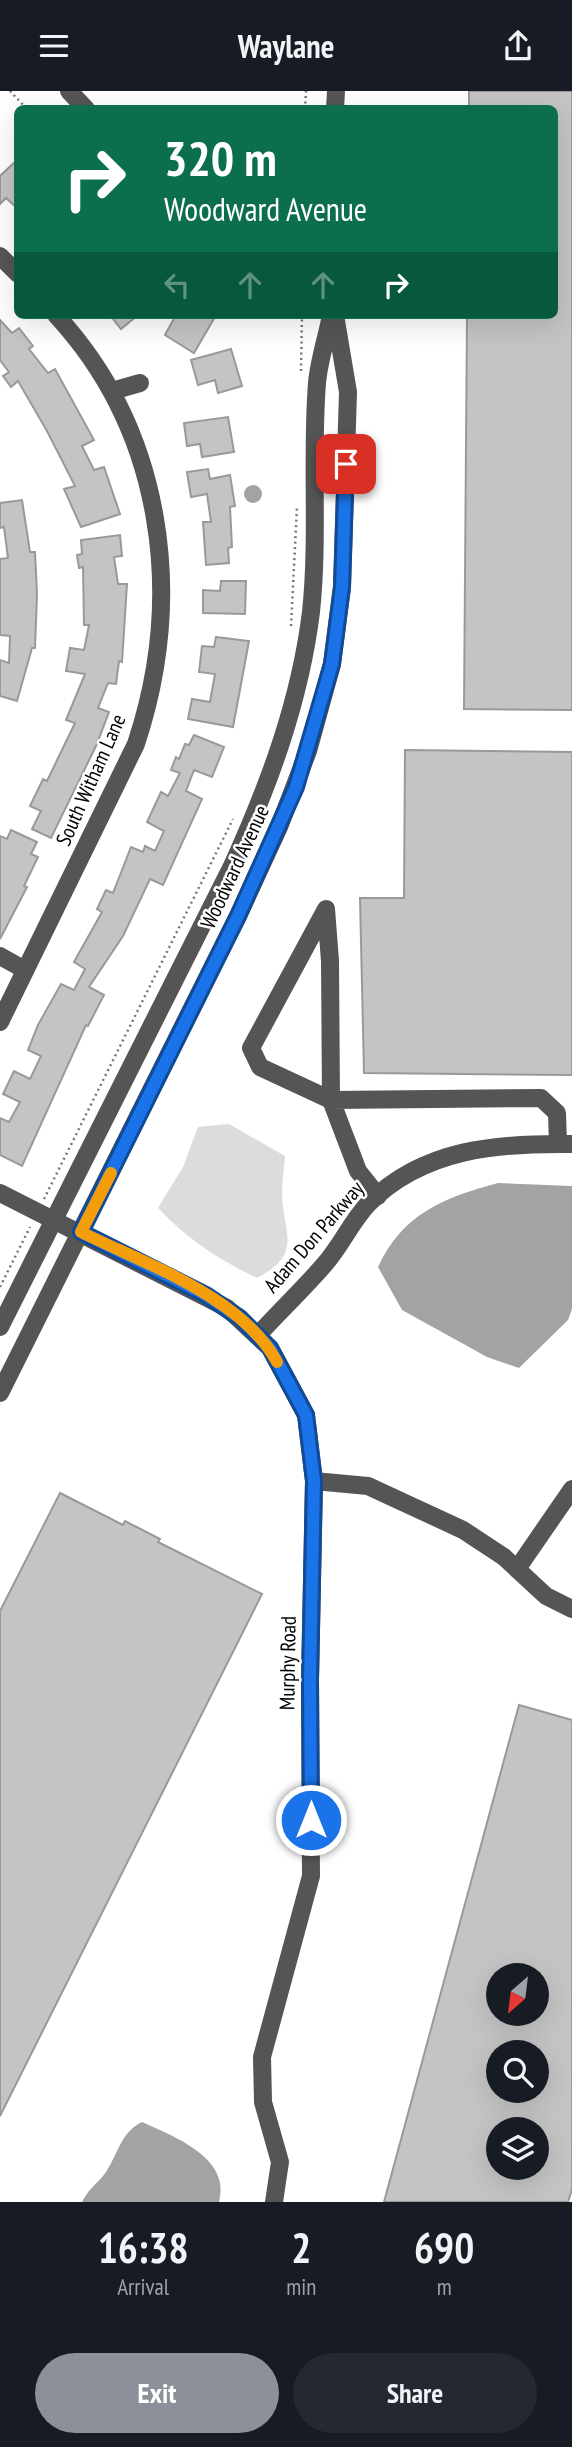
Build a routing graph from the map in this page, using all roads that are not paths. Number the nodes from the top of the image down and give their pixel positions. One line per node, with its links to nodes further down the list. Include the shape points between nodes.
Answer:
1 (69, 91): 2 (street)
2 (82, 105)
3 (0, 256): 4 (street)
4 (14, 270)
5 (59, 319): 9 (street, South Witham Lane)
6 (332, 319): 17 (street, Woodward Avenue, via 317,382 311,612 284,737 232,866)
7 (334, 319): 18 (street, Woodward Avenue, via 348,392 345,536 325,695 296,787 273,840)
8 (140, 383): 9 (street)
9 (112, 391): 11 (street, South Witham Lane, via 124,410 160,546 159,645 136,744)
10 (0, 956): 11 (street)
11 (25, 971): 12 (street, South Witham Lane)
12 (0, 1022)
13 (331, 1100): 13 (street, via 260,1067 251,1048 326,909); 14 (street, via 541,1098 557,1112); 16 (street, via 358,1171)
14 (565, 1144): 16 (street, Adam Don Parkway, via 478,1147 403,1176)
15 (0, 1193): 17 (street, Murphy Road)
16 (378, 1196): 20 (street, Adam Don Parkway, via 326,1264)
17 (54, 1219): 18 (street, Murphy Road); 19 (street, Woodward Avenue)
18 (81, 1232): 20 (street, Murphy Road, via 206,1295); 21 (street, Woodward Avenue)
19 (0, 1327)
20 (258, 1335): 22 (street, Murphy Road, via 270,1348 306,1415)
21 (0, 1393)
22 (314, 1481): 24 (street, via 368,1486 390,1494 463,1530); 26 (street, Murphy Road, via 311,1876 260,2076 280,2162)
23 (572, 1489): 24 (street)
24 (517, 1569): 25 (street, via 546,1596)
25 (572, 1609)
26 (274, 2202)

